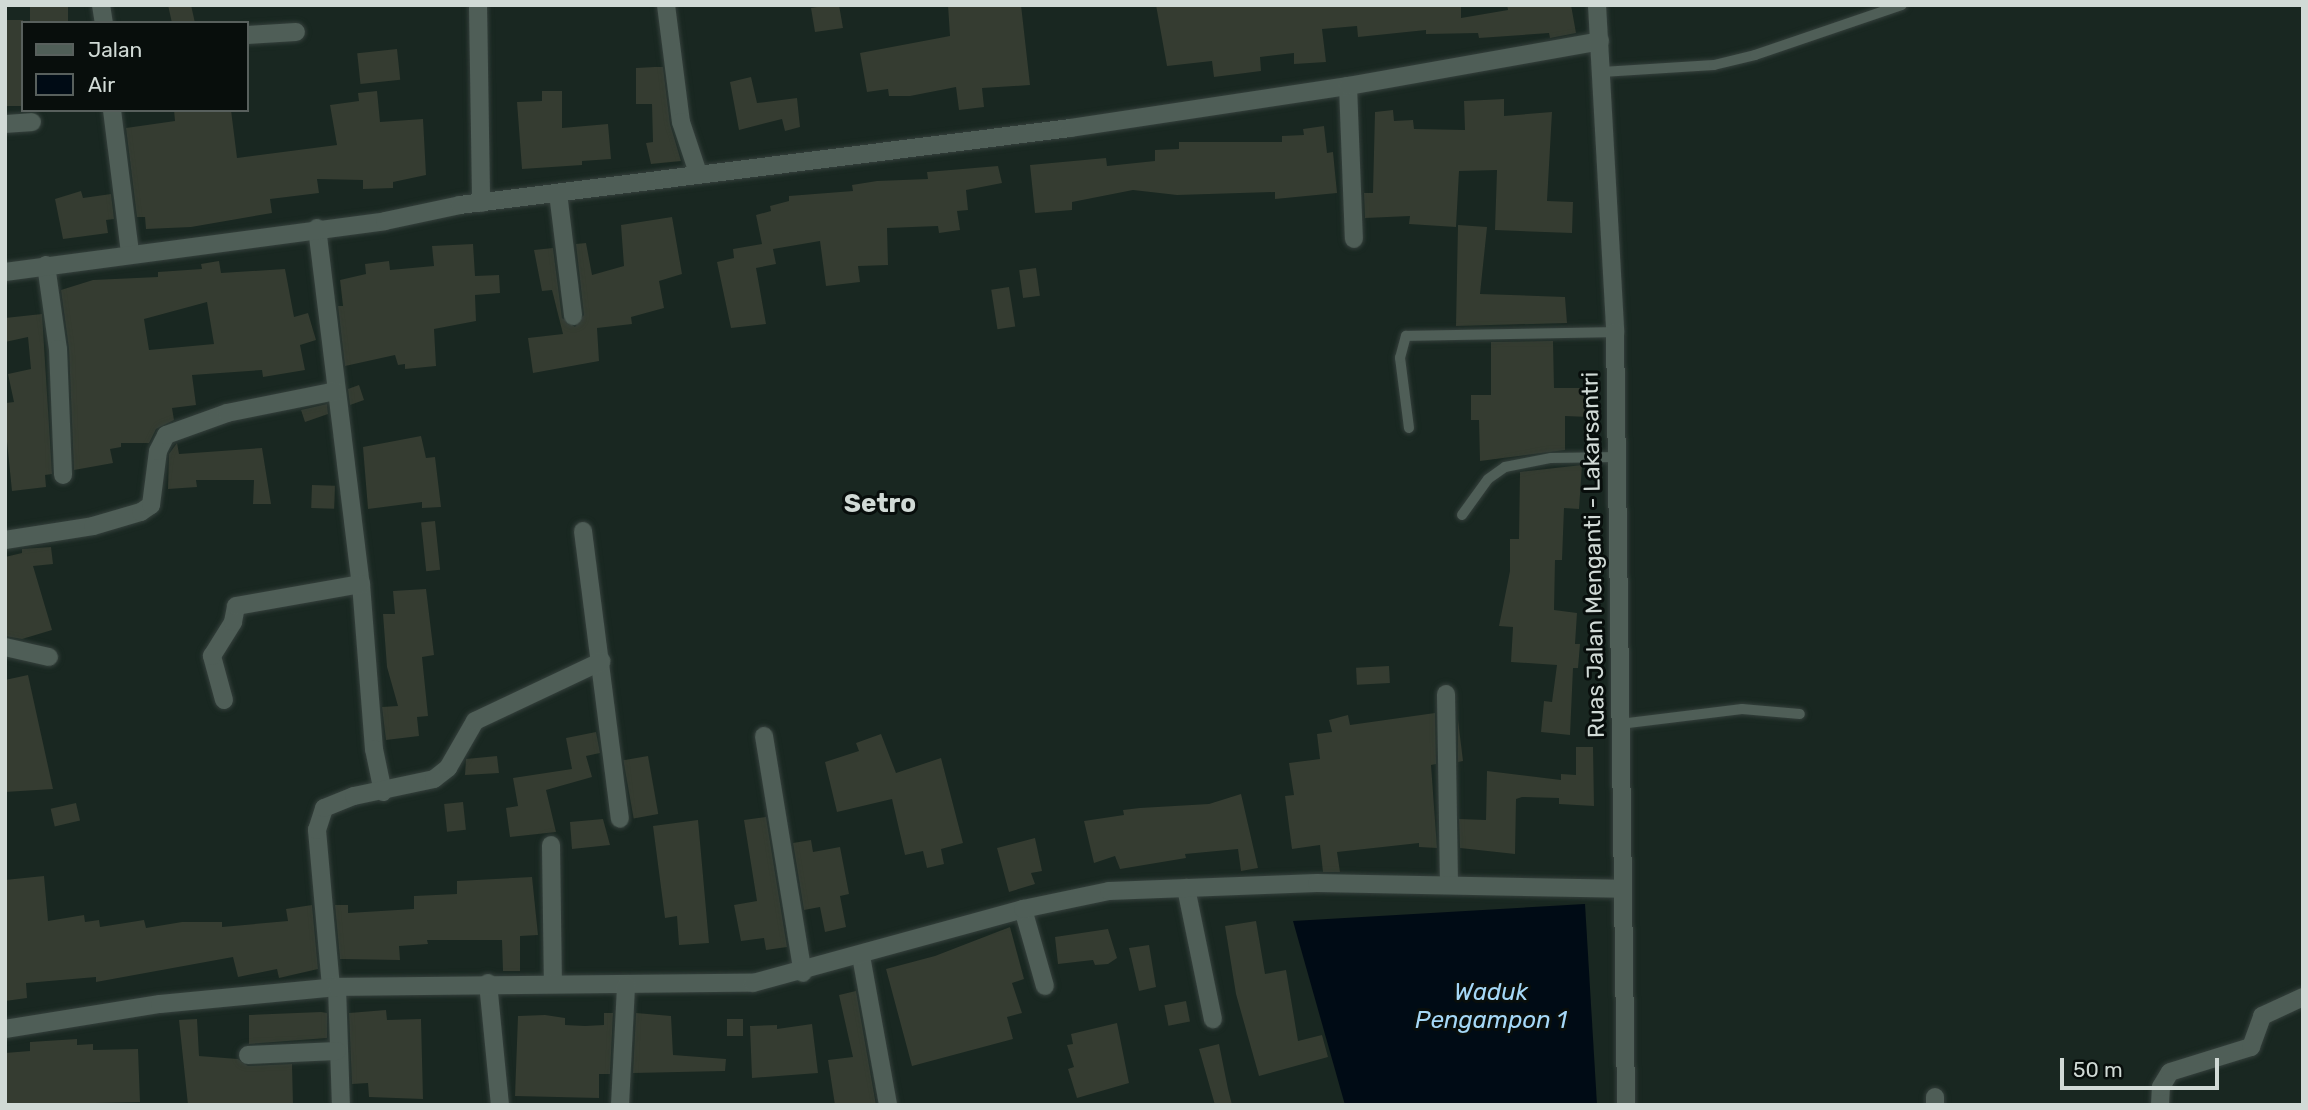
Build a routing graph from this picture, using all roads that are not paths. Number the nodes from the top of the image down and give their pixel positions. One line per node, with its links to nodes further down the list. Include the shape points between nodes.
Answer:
1 (478, 5): 15 (street)
2 (666, 5): 13 (street, via 681,122)
3 (1597, 5): 7 (street, Ruas Jalan Menganti - Lakarsantri)
4 (1902, 5): 8 (lane, via 1728,62 1668,71)
5 (296, 33): 6 (street)
6 (248, 35)
7 (1600, 41): 8 (street, Ruas Jalan Menganti - Lakarsantri); 9 (street)
8 (1602, 72): 22 (street, Ruas Jalan Menganti - Lakarsantri)
9 (1348, 86): 13 (street, via 1070,128); 17 (street)
10 (112, 112): 18 (street)
11 (32, 122): 12 (street)
12 (5, 124)
13 (698, 173): 14 (street)
14 (558, 193): 15 (street); 21 (street)
15 (481, 203): 16 (street)
16 (317, 228): 18 (street); 23 (street)
17 (1354, 239)
18 (130, 253): 19 (street)
19 (46, 265): 20 (street); 26 (street, via 58,349)
20 (5, 272)
21 (573, 316)
22 (1615, 332): 24 (lane, via 1406,336 1400,358); 25 (street, Ruas Jalan Menganti - Lakarsantri)
23 (336, 391): 29 (street, via 227,413 166,435 158,450 151,505 141,512 93,526); 30 (street)
24 (1409, 428)
25 (1617, 457): 27 (lane, via 1551,458 1505,467 1488,479); 37 (street, Ruas Jalan Menganti - Lakarsantri)
26 (63, 475)
27 (1462, 515)
28 (583, 531): 33 (street)
29 (5, 540)
30 (361, 584): 35 (street, via 236,606 233,622 212,656); 39 (street, via 374,749)
31 (5, 647): 32 (street)
32 (49, 657)
33 (602, 661): 39 (street, via 475,721 448,768 434,779); 40 (street)
34 (1446, 694): 42 (street)
35 (224, 700)
36 (1800, 714): 37 (lane, via 1742,709)
37 (1620, 724): 44 (street, Ruas Jalan Menganti - Lakarsantri)
38 (764, 736): 47 (street)
39 (383, 792): 52 (street, via 334,801 318,817)
40 (620, 819)
41 (551, 845): 49 (street)
42 (1449, 884): 43 (street); 44 (street)
43 (1186, 888): 45 (street, via 1109,891); 54 (street)
44 (1622, 889): 62 (street, Ruas Jalan Menganti - Lakarsantri)
45 (1023, 909): 46 (street); 51 (street)
46 (861, 956): 47 (street); 61 (street)
47 (803, 973): 50 (street, via 753,983)
48 (488, 983): 49 (street); 52 (street); 59 (street)
49 (553, 983): 50 (street)
50 (626, 985): 60 (street)
51 (1045, 986)
52 (334, 987): 55 (street, via 160,1004); 56 (street)
53 (2303, 997): 63 (street, via 2262,1016 2251,1047 2170,1072 2161,1087)
54 (1213, 1019)
55 (5, 1029)
56 (337, 1052): 57 (street); 58 (street)
57 (248, 1055)
58 (341, 1105)
59 (500, 1105)
60 (620, 1105)
61 (888, 1105)
62 (1626, 1105)
63 (2160, 1105)

